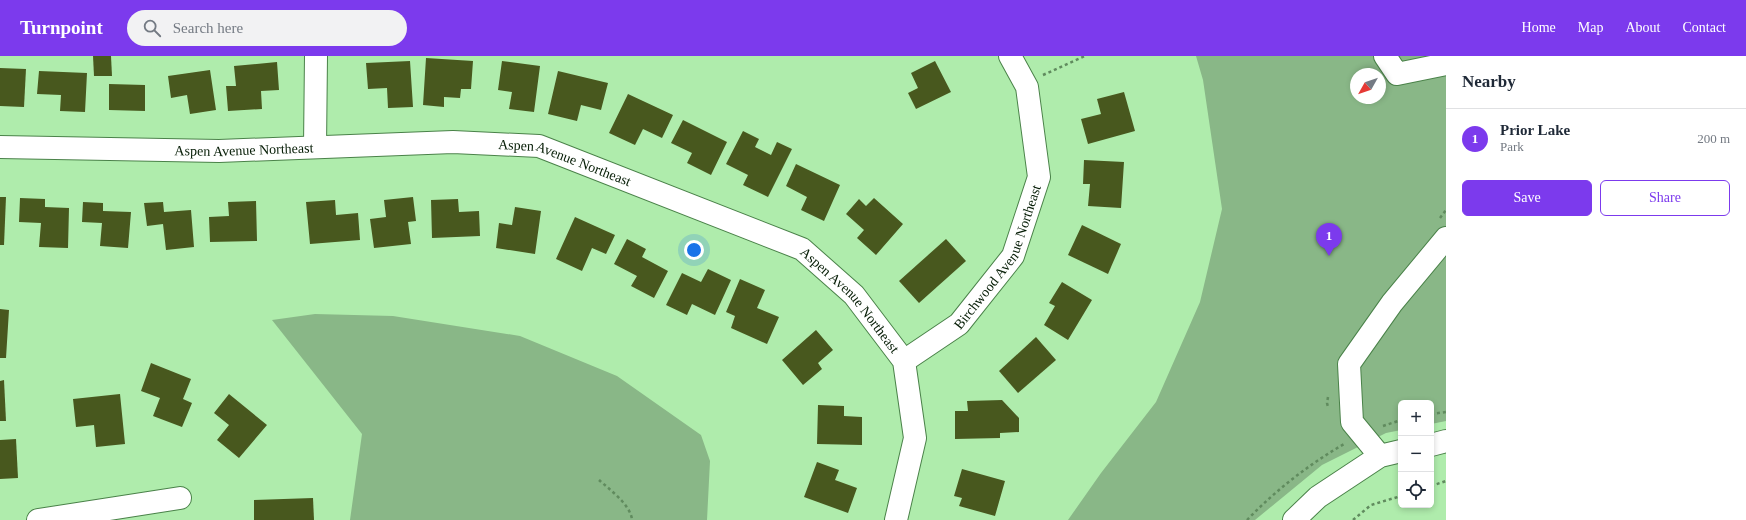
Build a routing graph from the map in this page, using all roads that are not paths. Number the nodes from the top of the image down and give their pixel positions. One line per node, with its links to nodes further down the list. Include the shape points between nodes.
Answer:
1 (316, 56): 6 (street)
2 (1010, 56): 8 (street, Birchwood Avenue Northeast, via 1027,87 1039,177 1013,256 959,324)
3 (1385, 56): 4 (street, via 1398,74)
4 (1446, 64)
5 (0, 147): 6 (street, Aspen Avenue Northeast, via 219,151)
6 (315, 147): 8 (street, Aspen Avenue Northeast, via 453,142 539,146 802,248 854,294)
7 (1446, 238): 12 (street, via 1392,303 1350,364 1352,422)
8 (904, 361): 15 (street, Aspen Avenue Northeast, via 915,438)
9 (1446, 441): 10 (street)
10 (1434, 444)
11 (1398, 453): 12 (street)
12 (1380, 456): 16 (street, via 1318,497)
13 (180, 498): 14 (street)
14 (38, 520)
15 (896, 520)
16 (1294, 520)

